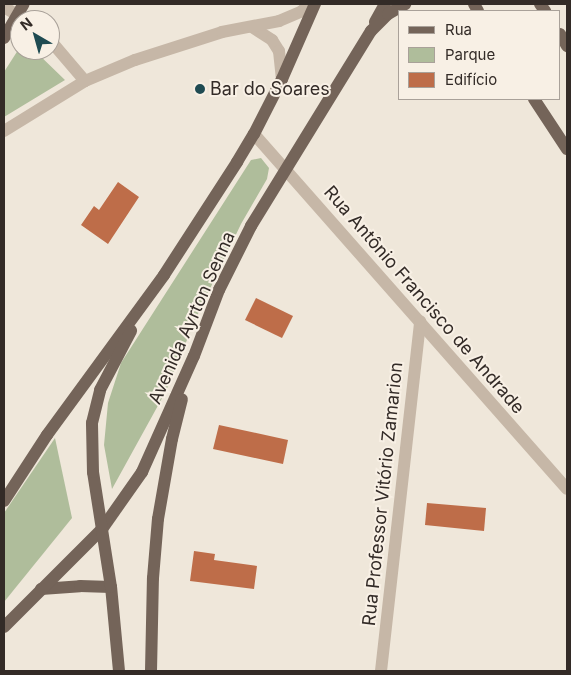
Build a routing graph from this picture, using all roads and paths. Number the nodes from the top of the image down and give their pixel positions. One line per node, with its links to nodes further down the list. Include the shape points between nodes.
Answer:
1 (309, 4): 7 (street, via 290,17)
2 (316, 4): 10 (main road, Avenida Ayrton Senna)
3 (384, 4): 8 (main road)
4 (405, 4): 8 (main road, Avenida Ayrton Senna)
5 (4, 6): 6 (street)
6 (17, 10)
7 (252, 27): 10 (street, via 272,40 279,51); 11 (street, via 192,41 134,60)
8 (371, 30): 16 (main road, Avenida Ayrton Senna)
9 (60, 52): 11 (street)
10 (282, 80): 14 (main road, Avenida Ayrton Senna)
11 (85, 81): 13 (street)
12 (535, 100): 15 (main road)
13 (4, 130)
14 (254, 134): 16 (street, Rua Antônio Francisco de Andrade); 17 (main road, Avenida Ayrton Senna)
15 (567, 149)
16 (286, 170): 18 (street, Rua Antônio Francisco de Andrade); 19 (main road, Avenida Ayrton Senna, via 247,234 219,290)
17 (164, 274): 21 (main road, Avenida Ayrton Senna, via 47,435); 22 (main road, Avenida Ayrton Senna, via 106,375 94,408 93,472)
18 (420, 321): 20 (street, Rua Antônio Francisco de Andrade); 28 (street, Rua Professor Vitório Zamarion)
19 (194, 356): 22 (main road, Avenida Ayrton Senna, via 142,472); 27 (main road, via 172,439 158,519)
20 (567, 489)
21 (4, 501)
22 (102, 529): 23 (main road); 24 (main road, Avenida Ayrton Senna)
23 (111, 587): 24 (main road); 26 (main road)
24 (41, 589): 25 (main road, Avenida Ayrton Senna)
25 (4, 627)
26 (119, 671)
27 (151, 671)
28 (381, 671)

